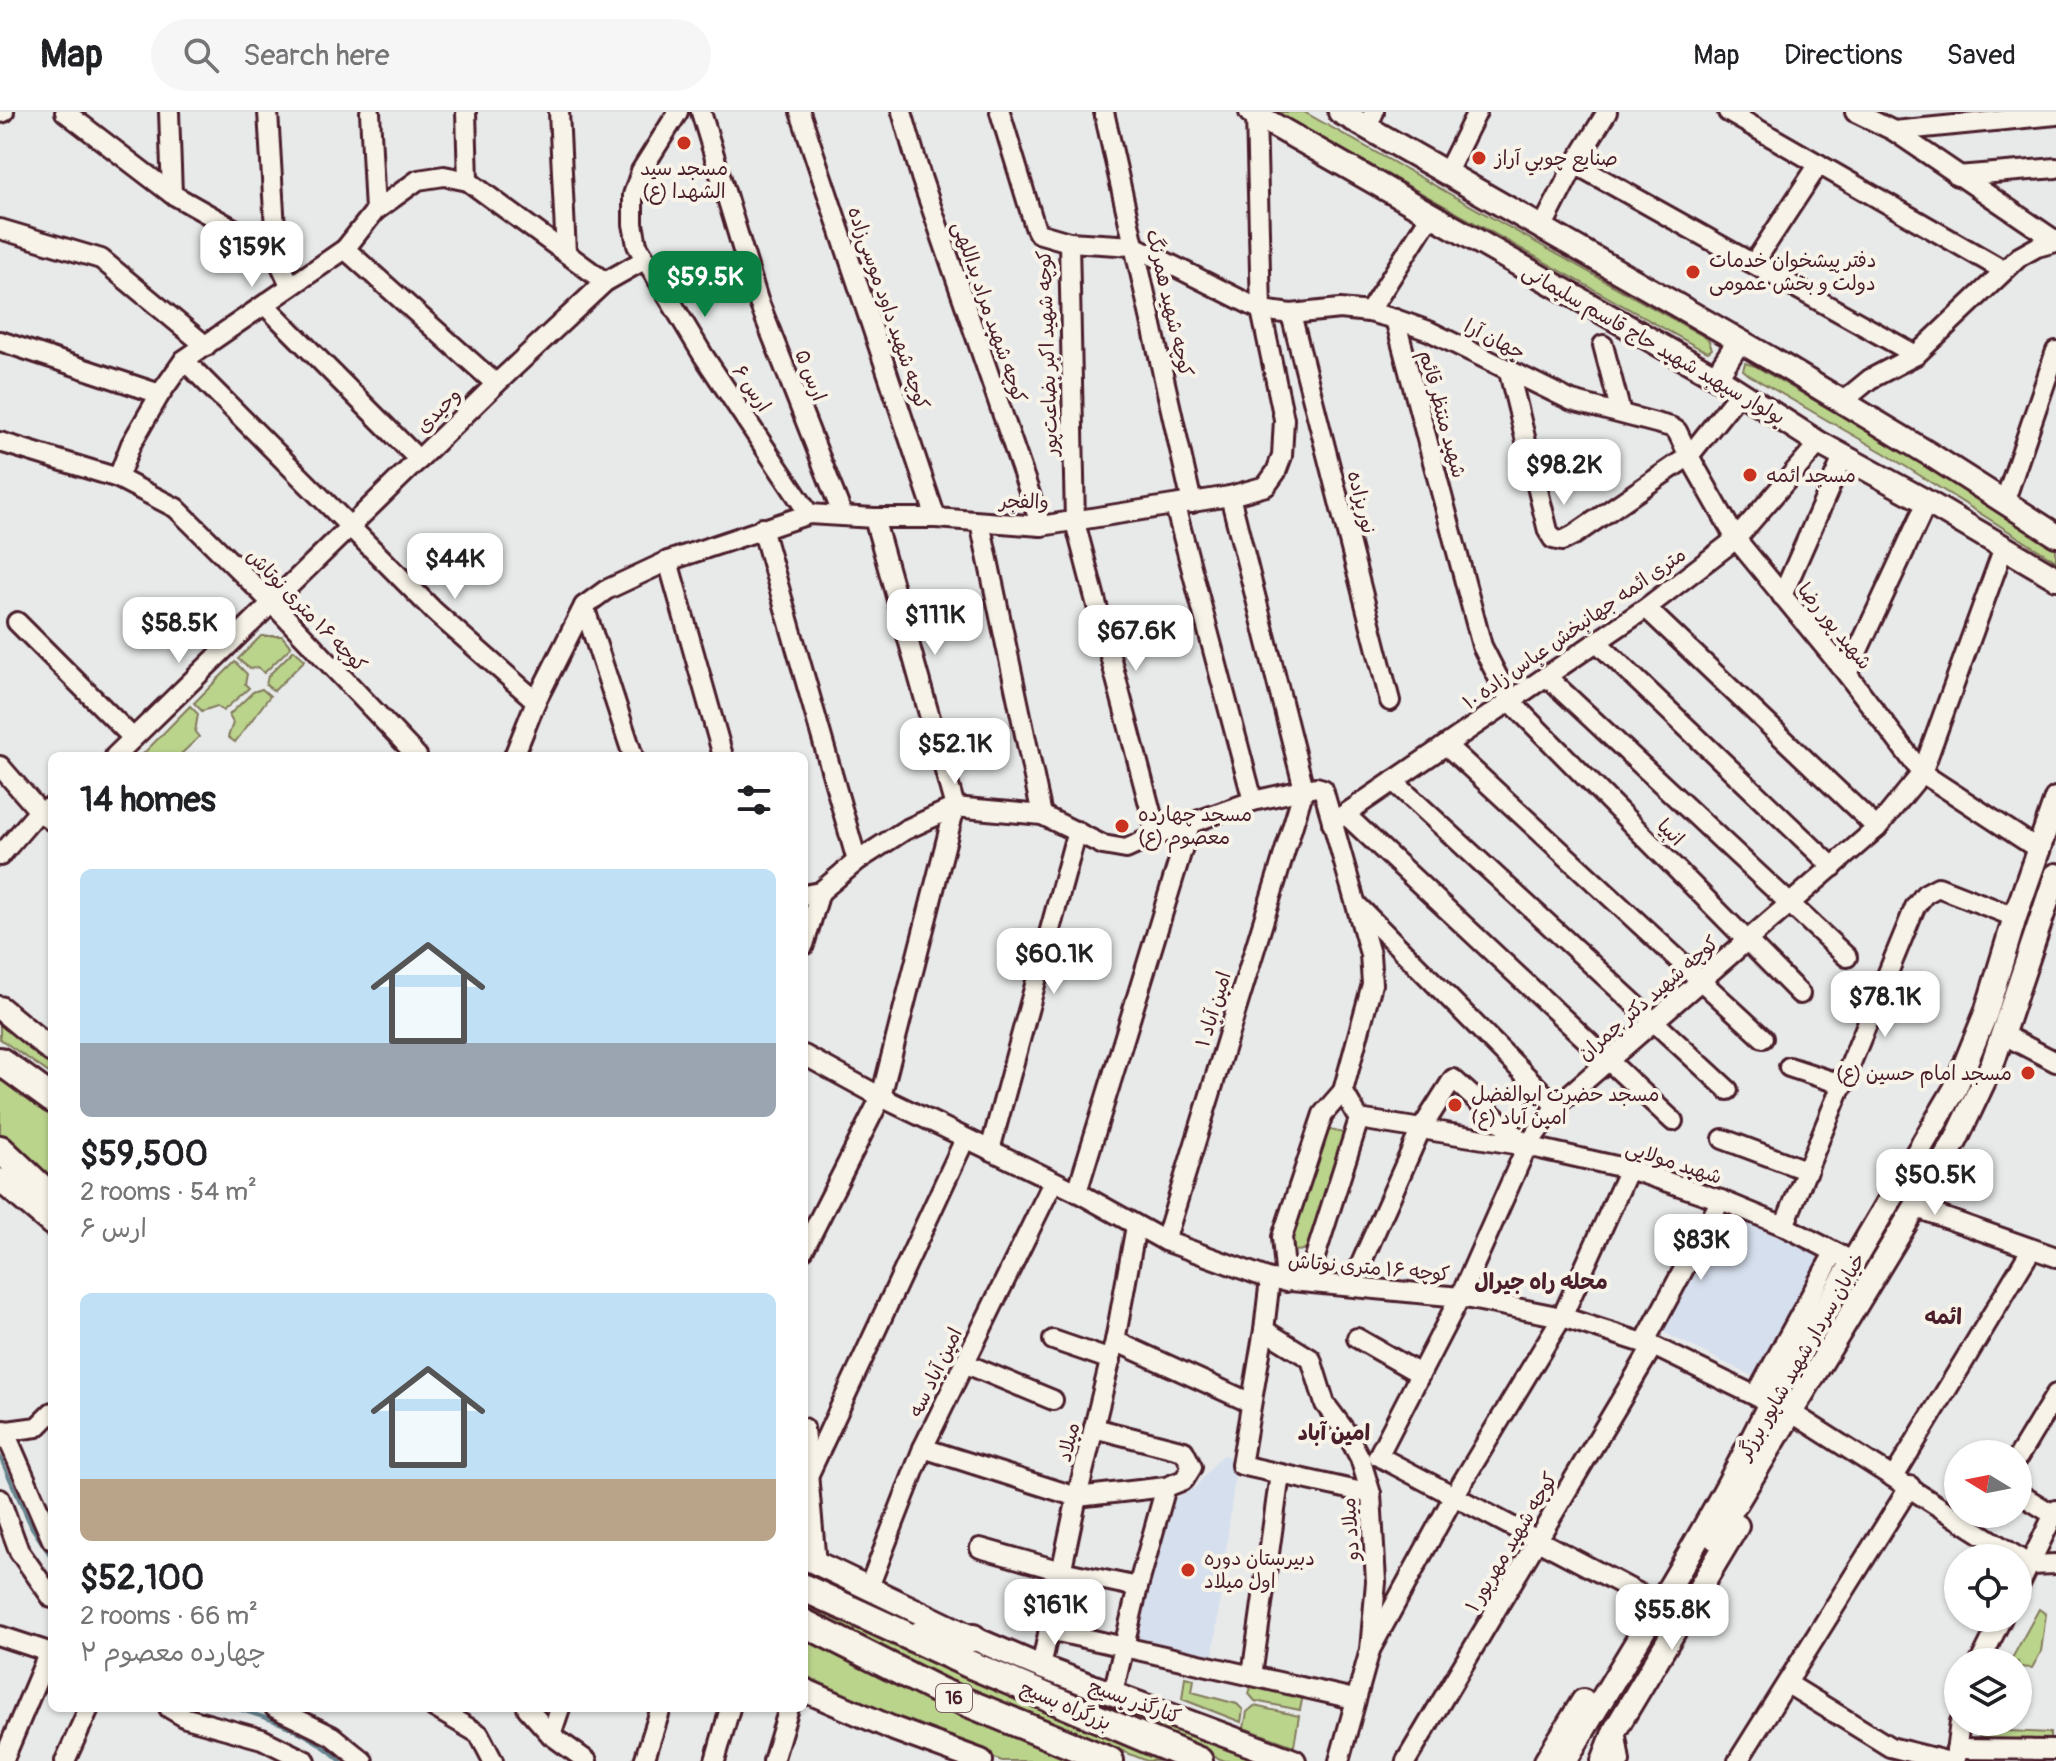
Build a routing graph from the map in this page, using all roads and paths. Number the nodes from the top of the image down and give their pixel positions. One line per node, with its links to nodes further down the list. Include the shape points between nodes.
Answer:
1 (65, 112): 28 (street)
2 (169, 112): 28 (street)
3 (268, 112): 35 (street)
4 (370, 112): 29 (street)
5 (466, 112): 27 (street)
6 (559, 112): 38 (street)
7 (678, 112): 39 (street, ارس ۶, via 641,171 633,195 633,224)
8 (701, 112): 74 (street, ارس ۵, via 758,300)
9 (800, 112): 76 (street, کوچه شهید داود موسی‌زاده)
10 (902, 112): 79 (street, کوچه شهید مراد یداللهی)
11 (1000, 112): 33 (street, کوچه شهید اکبر بضاعت‌پور, via 1038,233)
12 (1104, 112): 36 (street, کوچه شهید همرنگ)
13 (1340, 112): 20 (main road)
14 (1477, 112): 25 (street)
15 (1607, 112): 22 (street)
16 (1728, 112): 23 (street)
17 (1855, 112): 21 (street)
18 (1253, 113): 30 (main road, بولوار سپهبد شهید حاج قاسم سلیمانی); 45 (street, والفجر)
19 (2056, 115): 21 (street)
20 (1370, 120): 25 (main road)
21 (1894, 131): 26 (street)
22 (1575, 164): 31 (street); 40 (street)
23 (1819, 164): 40 (street); 41 (street)
24 (2056, 168): 26 (street)
25 (1447, 172): 31 (main road)
26 (1957, 176): 34 (street)
27 (468, 181): 29 (street, via 444,176 418,180); 38 (street)
28 (172, 194): 35 (street)
29 (375, 211): 37 (street)
30 (1430, 216): 46 (street); 57 (main road, بولوار سپهبد شهید حاج قاسم سلیمانی)
31 (1543, 226): 50 (main road)
32 (0, 229): 52 (street, via 101,259)
33 (1069, 242): 36 (street); 78 (street, کوچه شهید اکبر بضاعت‌پور)
34 (2056, 242): 41 (street, via 2037,247)
35 (272, 246): 43 (street)
36 (1134, 246): 45 (street, جهان آرا); 72 (street, کوچه شهید همرنگ)
37 (345, 249): 43 (street); 58 (street)
38 (566, 253): 42 (street)
39 (644, 260): 42 (street, وحیدی); 73 (street, ارس ۶)
40 (1754, 263): 54 (street)
41 (2003, 270): 54 (street)
42 (605, 282): 58 (street, وحیدی)
43 (290, 285): 44 (street)
44 (265, 305): 52 (street); 67 (street)
45 (1261, 310): 47 (street, جهان آرا); 69 (street, والفجر, via 1284,419 1282,456 1266,486)
46 (1369, 312): 47 (street, جهان آرا); 48 (street, جهان آرا)
47 (1291, 314): 96 (street, نوریزاده)
48 (1395, 319): 56 (street, جهان آرا); 97 (street, شهید منتظر قائم, via 1482,646)
49 (0, 341): 60 (street)
50 (1739, 341): 57 (main road); 61 (main road)
51 (1603, 345): 62 (street)
52 (206, 346): 55 (street)
53 (2056, 351): 71 (street)
54 (1916, 355): 61 (street, via 1870,379)
55 (184, 360): 60 (street); 80 (street)
56 (1509, 372): 62 (street, جهان آرا, via 1572,401); 66 (street, via 1553,539 1574,535)
57 (1716, 377): 59 (main road, بولوار سپهبد شهید حاج قاسم سلیمانی)
58 (496, 384): 67 (street, وحیدی)
59 (1740, 392): 64 (main road, بولوار سپهبد شهید حاج قاسم سلیمانی); 66 (street)
60 (160, 394): 68 (street)
61 (1842, 402): 71 (main road)
62 (1621, 413): 66 (street, جهان آرا, via 1671,427)
63 (0, 442): 68 (street, کوچه ۱۶ متری نوتاش)
64 (1819, 443): 65 (main road, بولوار سپهبد شهید حاج قاسم سلیمانی); 83 (street, ۱۰ متری ائمه جهانبخش عباس زاده)
65 (1844, 455): 70 (main road, بولوار سپهبد شهید حاج قاسم سلیمانی); 87 (street)
66 (1689, 456): 83 (street, شهید پور رضا)
67 (419, 460): 80 (street, وحیدی)
68 (118, 478): 88 (street, کوچه ۱۶ متری نوتاش, via 176,508)
69 (1230, 496): 72 (street, والفجر); 110 (street)
70 (1927, 502): 84 (main road, بولوار سپهبد شهید حاج قاسم سلیمانی); 93 (street)
71 (2004, 503): 82 (main road)
72 (1184, 504): 78 (street, والفجر); 112 (street, کوچه شهید همرنگ)
73 (809, 514): 74 (street, والفجر); 81 (street, والفجر)
74 (843, 516): 75 (street, والفجر)
75 (874, 518): 76 (street, والفجر); 113 (street)
76 (936, 518): 77 (street, والفجر)
77 (980, 522): 79 (street, والفجر); 115 (street)
78 (1075, 522): 79 (street, والفجر); 120 (street, کوچه شهید اکبر بضاعت‌پور)
79 (1041, 526)
80 (349, 527): 88 (street, وحیدی); 95 (street)
81 (762, 528): 85 (street, والفجر); 123 (street)
82 (2056, 535)
83 (1736, 539): 87 (street, شهید پور رضا); 90 (street, ۱۰ متری ائمه جهانبخش عباس زاده)
84 (2004, 547): 86 (main road, بولوار سپهبد شهید حاج قاسم سلیمانی); 108 (street, کوچه شهید دکتر چمران)
85 (668, 561): 89 (street, والفجر); 106 (street)
86 (2056, 578)
87 (1782, 596): 93 (street, شهید پور رضا)
88 (273, 604): 98 (street, وحیدی); 99 (street, کوچه ۱۶ متری نوتاش)
89 (584, 606): 95 (street); 105 (street)
90 (1646, 608): 92 (street, ۱۰ متری ائمه جهانبخش عباس زاده); 118 (street)
91 (17, 622): 98 (street)
92 (1597, 642): 94 (street, ۱۰ متری ائمه جهانبخش عباس زاده); 124 (street)
93 (1847, 674): 108 (street, شهید پور رضا)
94 (1546, 676): 97 (street, ۱۰ متری ائمه جهانبخش عباس زاده); 127 (street)
95 (536, 701): 104 (street)
96 (1390, 701)
97 (1510, 701): 100 (street, ۱۰ متری ائمه جهانبخش عباس زاده); 131 (street, انبیا)
98 (133, 738): 101 (street, وحیدی)
99 (400, 739): 102 (street); 103 (street, کوچه ۱۶ متری نوتاش)
100 (1446, 745): 109 (street, ۱۰ متری ائمه جهانبخش عباس زاده); 133 (street)
101 (119, 752)
102 (391, 752)
103 (413, 752)
104 (521, 752)
105 (632, 752)
106 (722, 752)
107 (0, 766): 114 (street)
108 (1922, 773): 118 (street, کوچه شهید دکتر چمران); 121 (street, شهید پور رضا)
109 (1393, 781): 116 (street, ۱۰ متری ائمه جهانبخش عباس زاده); 136 (street)
110 (1304, 789): 112 (street); 116 (street, via 1323,789); 171 (street, ۱ امین آباد)
111 (2056, 799): 121 (main road, خیابان سردار شهید شاپور برزگر)
112 (1253, 801): 117 (street)
113 (955, 807): 115 (street); 123 (street); 149 (street)
114 (48, 813): 122 (street)
115 (1042, 815): 119 (street)
116 (1338, 819): 128 (street); 142 (street)
117 (1190, 824): 120 (street); 163 (street)
118 (1877, 828): 124 (street, کوچه شهید دکتر چمران)
119 (1077, 831): 120 (street, via 1115,849); 158 (street)
120 (1157, 835)
121 (2047, 852): 129 (main road, خیابان سردار شهید شاپور برزگر)
122 (0, 856)
123 (857, 861): 126 (street)
124 (1833, 867): 127 (street, کوچه شهید دکتر چمران)
125 (2056, 875): 137 (main road, خیابان سردار شهید شاپور برزگر)
126 (812, 893): 130 (street)
127 (1791, 902): 131 (street, کوچه شهید دکتر چمران); 132 (street)
128 (1355, 903): 147 (street, via 1370,954 1372,984); 150 (street)
129 (2015, 917): 145 (street, via 1938,887 1925,894 1915,907); 174 (main road, خیابان سردار شهید شاپور برزگر, via 1986,1013 1955,1089)
130 (808, 919)
131 (1747, 941): 133 (street, کوچه شهید دکتر چمران); 134 (street, انبیا)
132 (1847, 957)
133 (1700, 981): 136 (street, کوچه شهید دکتر چمران); 138 (street)
134 (1800, 994)
135 (0, 1008): 139 (main road)
136 (1653, 1021): 142 (street, کوچه شهید دکتر چمران); 146 (street)
137 (2002, 1034): 143 (street); 166 (main road, خیابان سردار شهید شاپور برزگر, via 1974,1104)
138 (1763, 1038)
139 (48, 1048)
140 (808, 1057): 149 (street, کوچه ۱۶ متری نوتاش)
141 (0, 1061): 148 (highway)
142 (1609, 1061): 150 (street, کوچه شهید دکتر چمران); 152 (street)
143 (2056, 1062)
144 (1789, 1067): 145 (street)
145 (1844, 1085): 160 (street)
146 (1728, 1090)
147 (1343, 1091): 151 (street); 175 (street, via 1323,1114 1282,1237)
148 (48, 1096)
149 (881, 1097): 154 (street, کوچه ۱۶ متری نوتاش); 170 (street)
150 (1556, 1106): 156 (street, کوچه شهید دکتر چمران)
151 (1359, 1119): 153 (street, شهید مولایی); 176 (street)
152 (1673, 1121)
153 (1420, 1131): 156 (street, شهید مولایی); 156 (street, via 1453,1079); 177 (street)
154 (965, 1139): 158 (street, کوچه ۱۶ متری نوتاش); 199 (street)
155 (1723, 1139): 160 (street)
156 (1527, 1146): 159 (street, شهید مولایی); 178 (street, کوچه شهید دکتر چمران)
157 (0, 1149): 164 (highway)
158 (990, 1150): 162 (street, کوچه ۱۶ متری نوتاش)
159 (1629, 1169): 165 (street, شهید مولایی); 179 (street)
160 (1808, 1171): 169 (street)
161 (0, 1180): 167 (main road)
162 (1053, 1182): 163 (street, کوچه ۱۶ متری نوتاش); 186 (street, امین آباد سه)
163 (1077, 1192): 168 (street, کوچه ۱۶ متری نوتاش)
164 (48, 1194)
165 (1721, 1200): 169 (street, شهید مولایی); 184 (street, کوچه شهید مهرپور ۱)
166 (1914, 1207): 172 (street); 191 (main road, خیابان سردار شهید شاپور برزگر)
167 (48, 1221)
168 (1136, 1226): 171 (street, کوچه ۱۶ متری نوتاش); 183 (street, میلاد)
169 (1784, 1226): 174 (street, شهید مولایی)
170 (808, 1241)
171 (1165, 1241): 175 (street, کوچه ۱۶ متری نوتاش)
172 (2031, 1250): 173 (street); 201 (street)
173 (2054, 1252)
174 (1844, 1258): 191 (main road, خیابان سردار شهید شاپور برزگر)
175 (1278, 1281): 176 (street, کوچه ۱۶ متری نوتاش); 180 (street)
176 (1307, 1282): 177 (street, کوچه ۱۶ متری نوتاش)
177 (1351, 1286): 178 (street, کوچه ۱۶ متری نوتاش)
178 (1460, 1297): 179 (street, کوچه ۱۶ متری نوتاش); 187 (street, کوچه شهید دکتر چمران)
179 (1562, 1317): 184 (street, کوچه ۱۶ متری نوتاش); 204 (street)
180 (1264, 1330): 190 (street); 203 (street, میلاد دو, via 1311,1359 1325,1404 1360,1458)
181 (1357, 1338): 187 (street)
182 (1053, 1340): 185 (street)
183 (1115, 1341): 185 (street, میلاد); 190 (street)
184 (1649, 1344): 191 (street, کوچه ۱۶ متری نوتاش); 211 (street, کوچه شهید مهرپور ۱)
185 (1111, 1360): 192 (street, میلاد)
186 (964, 1363): 189 (street); 196 (street, امین آباد سه)
187 (1420, 1374): 204 (street, کوچه شهید دکتر چمران, via 1378,1456)
188 (2056, 1394): 195 (street)
189 (1053, 1400)
190 (1251, 1403): 200 (street, via 1241,1465)
191 (1772, 1403): 197 (main road, خیابان سردار شهید شاپور برزگر); 201 (street, کوچه ۱۶ متری نوتاش)
192 (1094, 1428): 202 (street, via 1184,1451 1192,1467 1184,1480); 205 (street, میلاد)
193 (2, 1431): 194 (street); 210 (street)
194 (45, 1432)
195 (2028, 1440)
196 (923, 1448): 205 (street); 219 (street, امین آباد سه)
197 (1754, 1456): 209 (main road, خیابان سردار شهید شاپور برزگر); 223 (main road, via 1706,1501); 249 (main road, via 1737,1525)
198 (808, 1465): 199 (street)
199 (809, 1474): 214 (street)
200 (1280, 1474): 203 (street); 234 (street)
201 (1902, 1482): 212 (street, کوچه ۱۶ متری نوتاش); 235 (street)
202 (1166, 1487): 205 (street); 220 (street)
203 (1371, 1494): 230 (street, میلاد دو, via 1376,1582)
204 (1454, 1496): 211 (street); 230 (street)
205 (1077, 1497): 218 (street, میلاد)
206 (0, 1499): 222 (street, via 19,1551)
207 (2032, 1500): 208 (street)
208 (2055, 1512): 215 (street)
209 (1718, 1517): 272 (main road); 273 (main road)
210 (48, 1531)
211 (1538, 1542): 223 (street); 270 (street, کوچه شهید مهرپور ۱)
212 (1998, 1544)
213 (980, 1548): 218 (street)
214 (810, 1560): 219 (main road, کنارگذر بسیج)
215 (2032, 1561)
216 (2056, 1564): 217 (street)
217 (2032, 1565)
218 (1061, 1571): 220 (street); 225 (street, میلاد)
219 (869, 1587): 228 (main road, کنارگذر بسیج)
220 (1138, 1587): 229 (street)
221 (808, 1590): 226 (highway, بزرگراه بسیج / 16)
222 (48, 1592)
223 (1646, 1597): 271 (main road)
224 (808, 1625): 266 (highway, بزرگراه بسیج / 16, via 941,1692)
225 (1049, 1630): 229 (street); 233 (street, میلاد)
226 (904, 1633): 228 (highway); 267 (highway, بزرگراه بسیج / 16)
227 (0, 1636): 231 (street)
228 (973, 1638): 233 (main road, کنارگذر بسیج)
229 (1124, 1647): 234 (street); 237 (street)
230 (1370, 1650): 238 (street, میلاد دو)
231 (48, 1652)
232 (48, 1658): 256 (street)
233 (1041, 1667): 237 (main road, کنارگذر بسیج)
234 (1252, 1676): 238 (street)
235 (1788, 1684): 254 (street); 276 (street)
236 (808, 1692): 265 (main road)
237 (1113, 1693): 268 (main road, کنارگذر بسیج)
238 (1354, 1699): 269 (street, میلاد دو)
239 (87, 1712): 257 (street)
240 (176, 1712): 258 (street, via 262,1739)
241 (283, 1712): 259 (street, via 332,1736)
242 (441, 1712): 250 (street)
243 (470, 1712): 250 (street)
244 (531, 1712): 251 (street)
245 (559, 1712): 251 (street)
246 (660, 1712): 262 (street)
247 (729, 1712): 263 (street)
248 (788, 1712): 264 (street)
249 (1615, 1730): 274 (main road); 275 (street)
250 (479, 1734): 260 (street)
251 (551, 1735): 261 (street)
252 (1957, 1736): 255 (street)
253 (2056, 1750): 255 (street)
254 (1885, 1754): 255 (street)
255 (1952, 1757)
256 (3, 1761)
257 (65, 1761)
258 (306, 1761)
259 (363, 1761)
260 (493, 1761)
261 (587, 1761)
262 (644, 1761)
263 (715, 1761)
264 (773, 1761)
265 (981, 1761)
266 (1110, 1761)
267 (1199, 1761)
268 (1294, 1761)
269 (1339, 1761)
270 (1406, 1761)
271 (1546, 1761)
272 (1565, 1761)
273 (1579, 1761)
274 (1603, 1761)
275 (1620, 1761)
276 (1738, 1761)

